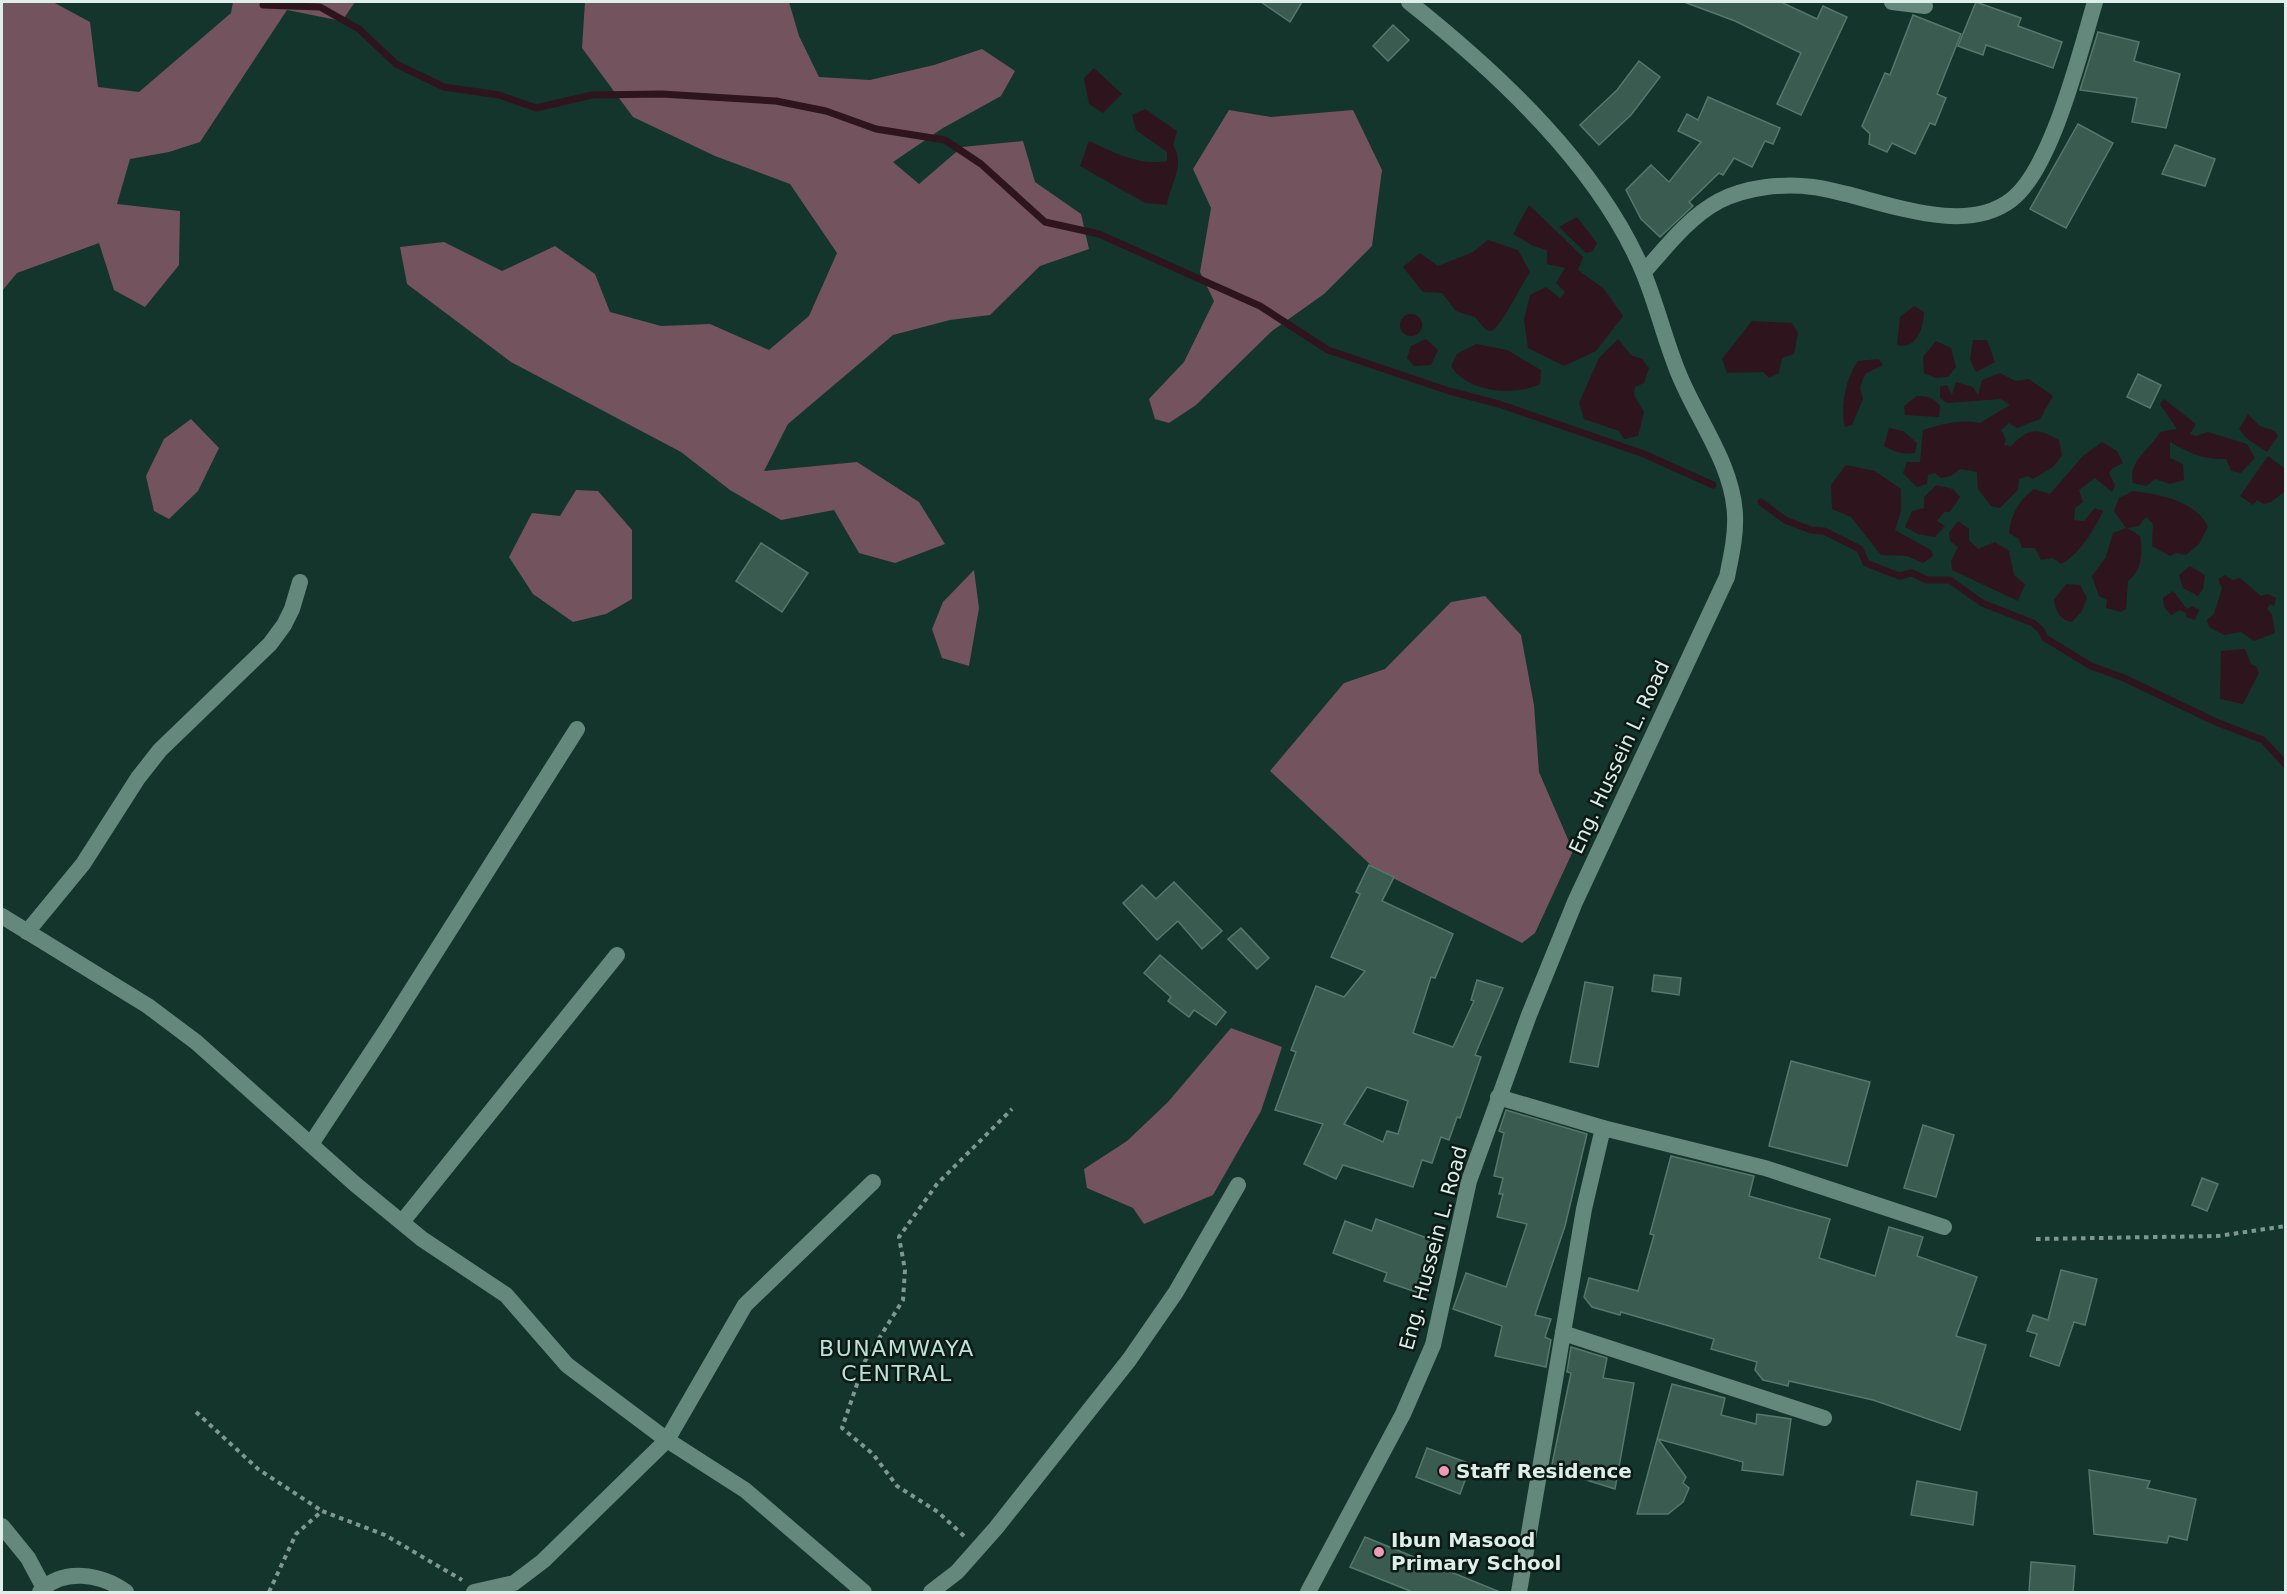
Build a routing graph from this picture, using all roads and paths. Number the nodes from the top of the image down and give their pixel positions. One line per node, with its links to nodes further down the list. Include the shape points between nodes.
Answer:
1 (1409, 2): 5 (street, Eng. Hussein L. Road, via 1488,69 1540,122 1612,214)
2 (1892, 2): 4 (street)
3 (2096, 2): 5 (street, via 2042,158 2011,200 1993,210 1948,216 1812,187 1752,189 1719,201 1689,223)
4 (1925, 6)
5 (1644, 272): 11 (street, Eng. Hussein L. Road, via 1678,374 1728,480 1735,513 1734,546 1727,577 1575,902)
6 (300, 582): 9 (street, via 284,626 270,644 160,750 83,864)
7 (577, 729): 14 (street)
8 (2, 916): 9 (street)
9 (27, 932): 14 (street, via 175,1026)
10 (617, 955): 17 (street)
11 (1498, 1097): 13 (street); 34 (street, Eng. Hussein L. Road, via 1469,1181 1433,1345 1403,1414)
12 (1012, 1109): 27 (path, via 938,1184 898,1238 905,1270 903,1300 865,1361 842,1428 873,1454 897,1486 938,1512)
13 (1603, 1128): 19 (street, via 1765,1168); 21 (street, via 1584,1209)
14 (311, 1144): 17 (street)
15 (873, 1182): 24 (street, via 745,1305)
16 (1238, 1185): 27 (street, via 1155,1326)
17 (402, 1222): 24 (street, via 506,1295 567,1365)
18 (2286, 1226): 20 (path, via 2218,1236)
19 (1944, 1227)
20 (2036, 1239)
21 (1563, 1333): 23 (street); 35 (street)
22 (196, 1412): 25 (path, via 258,1469)
23 (1824, 1418)
24 (667, 1440): 29 (street, via 543,1561 514,1583); 32 (street, via 745,1490)
25 (322, 1511): 29 (path, via 385,1535); 31 (path, via 296,1534)
26 (2, 1526): 28 (street, via 28,1558)
27 (978, 1548): 33 (street)
28 (42, 1590): 30 (street, via 65,1576 95,1577)
29 (477, 1592)
30 (126, 1593)
31 (269, 1593)
32 (864, 1593)
33 (931, 1593)
34 (1308, 1593)
35 (1519, 1593)

